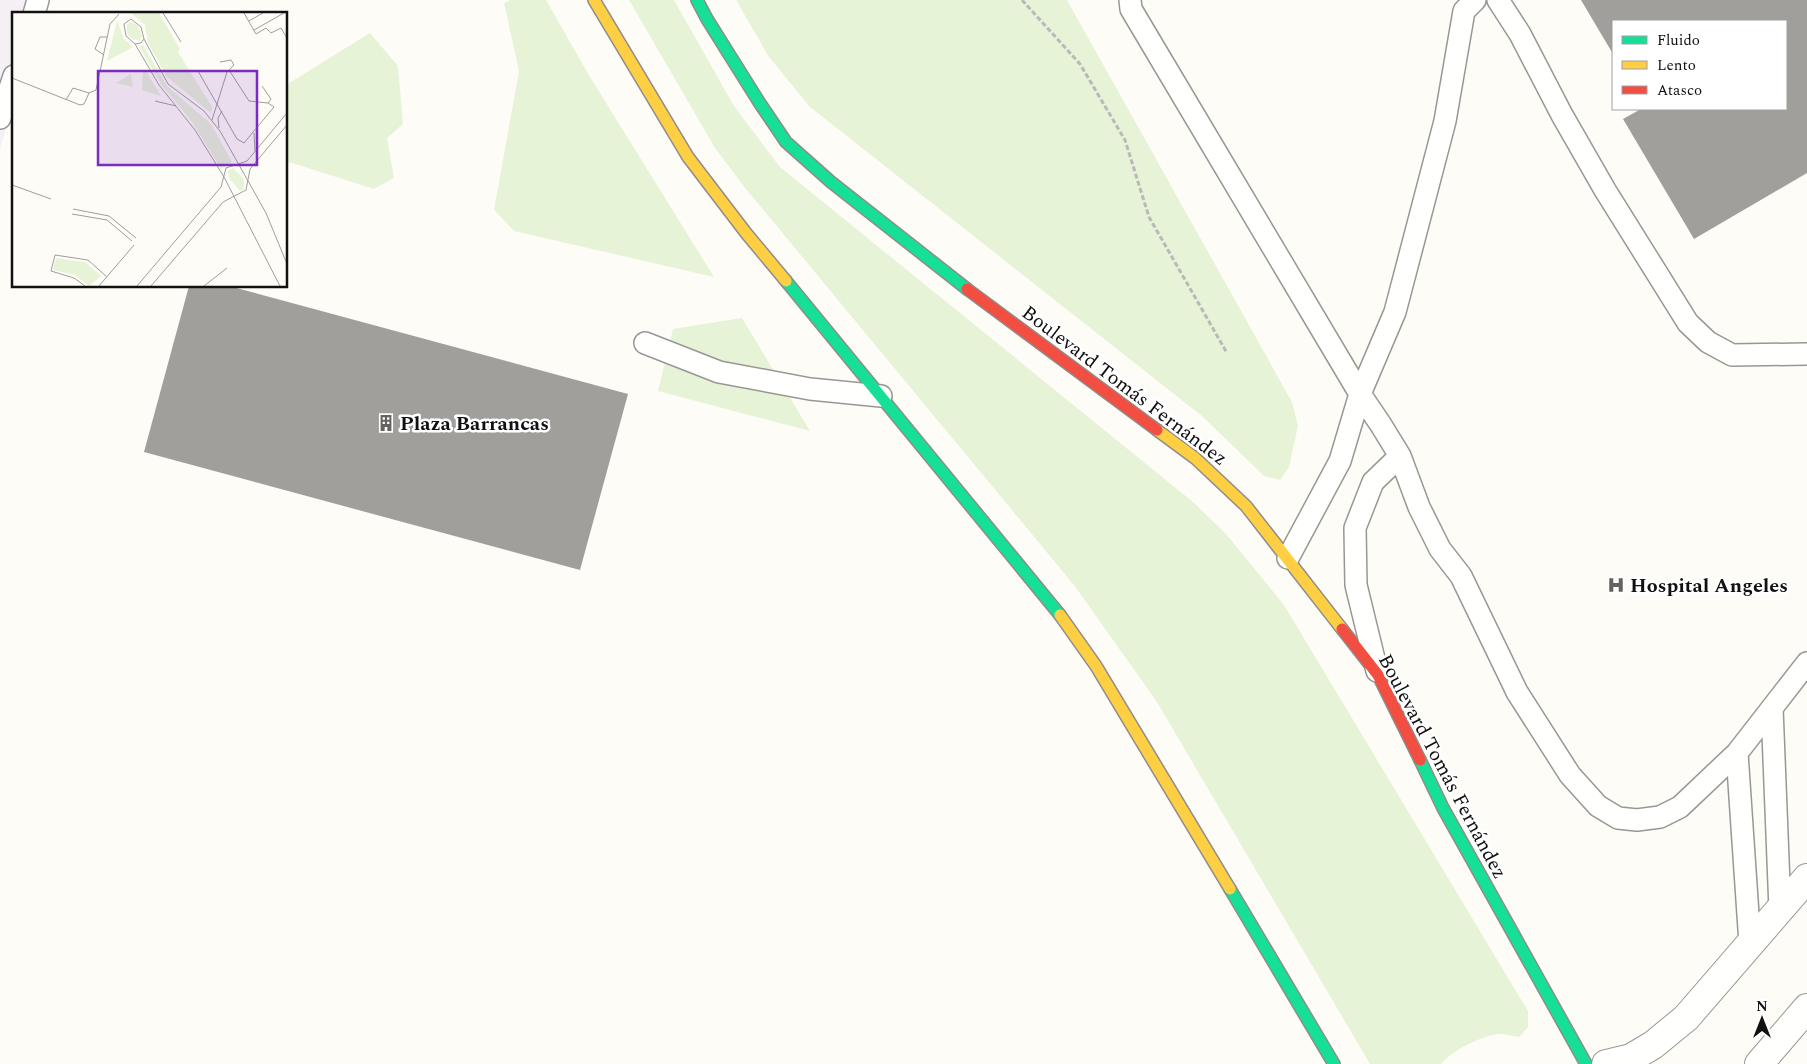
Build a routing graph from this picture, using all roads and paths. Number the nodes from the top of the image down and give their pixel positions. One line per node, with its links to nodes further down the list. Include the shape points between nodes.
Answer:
1 (594, 0): 13 (main road, via 688,157 746,233)
2 (697, 0): 15 (main road, Boulevard Tomás Fernández, via 786,142 946,274 1195,458 1246,506)
3 (1022, 0): 10 (path, via 1080,64 1125,140 1149,217)
4 (1130, 0): 12 (lane, via 1131,9 1170,76)
5 (1475, 0): 12 (lane, via 1464,12 1445,121 1395,312)
6 (1498, 0): 11 (lane, via 1605,190 1688,323 1708,342 1732,354)
7 (12, 82): 8 (lane)
8 (0, 118)
9 (645, 344): 13 (lane, via 720,372 810,389)
10 (1227, 353)
11 (1807, 354)
12 (1360, 394): 14 (lane); 15 (lane, via 1340,460)
13 (881, 396): 24 (main road, via 1086,650)
14 (1400, 456): 17 (lane, via 1373,482 1355,528 1356,585); 19 (lane, via 1419,507 1440,549 1461,576 1517,692 1570,775 1598,806 1618,818 1660,817 1680,807)
15 (1288, 558): 17 (main road, Boulevard Tomás Fernández)
16 (1807, 663): 18 (lane)
17 (1378, 675): 25 (main road, Boulevard Tomás Fernández, via 1443,808)
18 (1772, 708): 19 (lane); 21 (lane)
19 (1737, 753): 22 (lane)
20 (1807, 878): 21 (street)
21 (1780, 910): 22 (street)
22 (1750, 944): 26 (street, via 1686,1018 1653,1046 1631,1058)
23 (1807, 1008): 27 (street)
24 (1334, 1064)
25 (1586, 1064)
26 (1606, 1064)
27 (1759, 1064)

